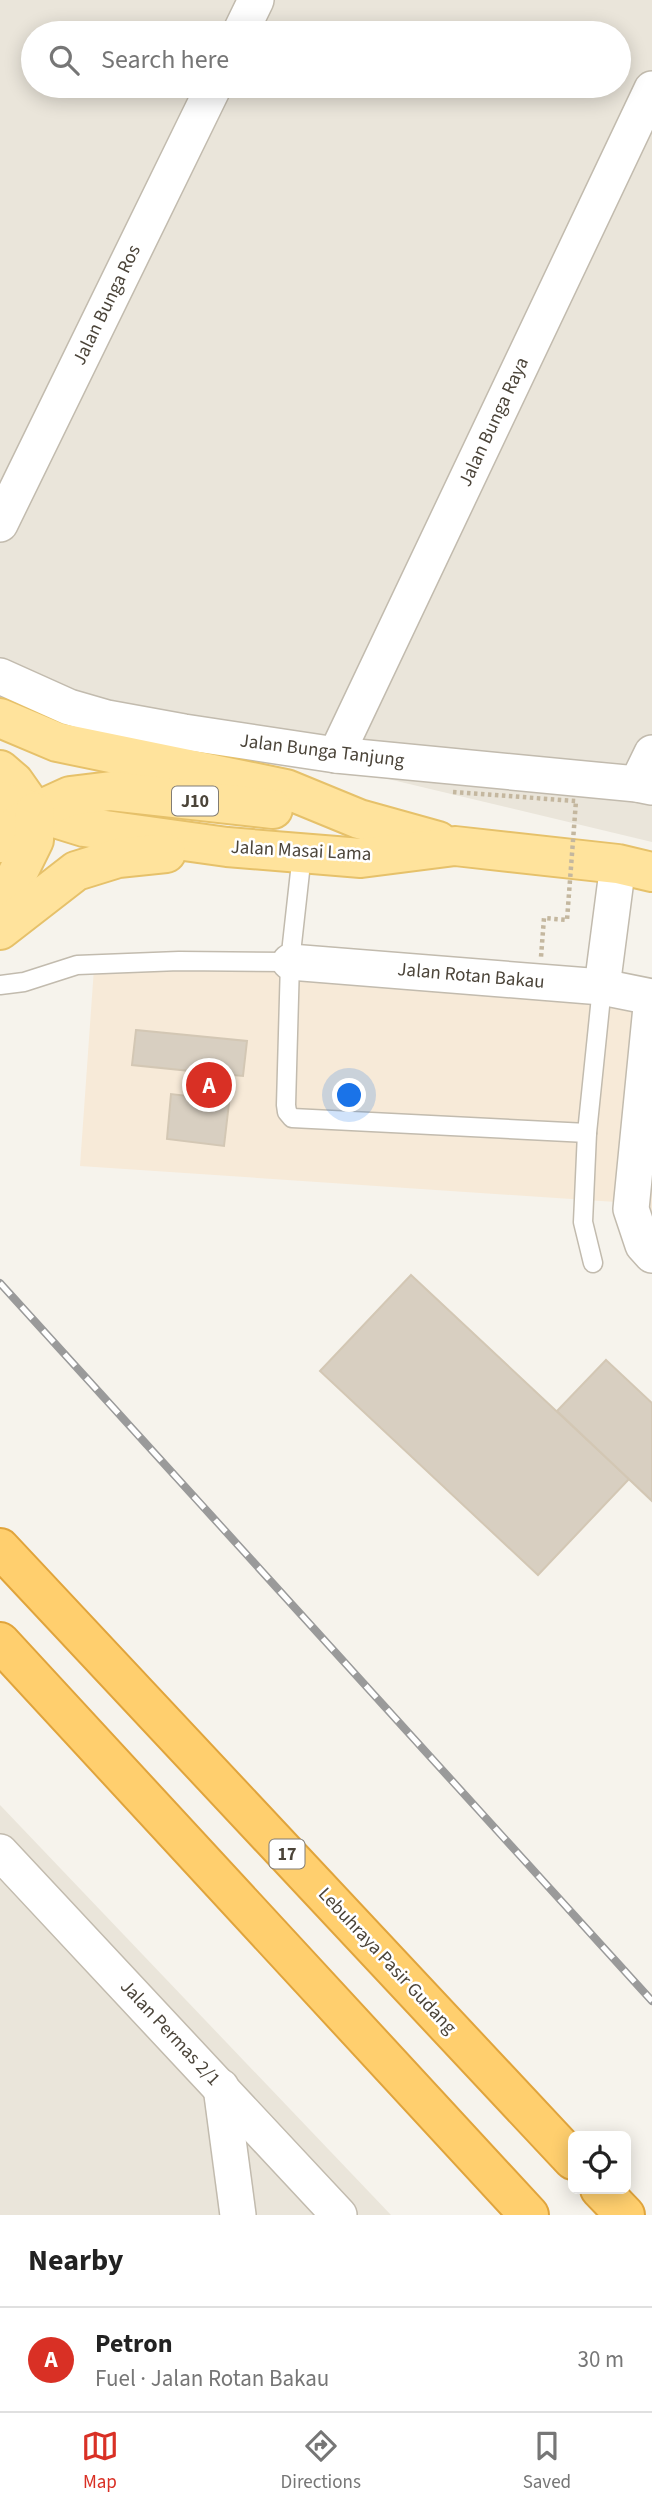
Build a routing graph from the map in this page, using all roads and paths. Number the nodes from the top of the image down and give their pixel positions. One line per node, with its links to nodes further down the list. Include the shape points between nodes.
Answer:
1 (256, 0): 2 (street)
2 (246, 21)
3 (652, 89): 8 (street, Jalan Bunga Raya)
4 (208, 98): 5 (street, Jalan Bunga Ros)
5 (0, 524)
6 (0, 676): 8 (street, Jalan Bunga Tanjung, via 69,707 107,718)
7 (0, 718): 13 (main road, via 57,742 286,789)
8 (336, 755): 10 (street, Jalan Bunga Tanjung)
9 (0, 770): 12 (main road, via 14,782)
10 (647, 775)
11 (453, 792): 21 (path, bridge, via 576,801 568,920 544,918)
12 (18, 806): 13 (main road, Jalan Masai Lama / J10, via 110,792); 14 (main road, via 10,831); 16 (main road, Jalan Masai Lama / J10, via 84,827); 19 (main road, via 34,840)
13 (359, 819): 15 (main road)
14 (0, 843)
15 (455, 846): 17 (main road, Jalan Masai Lama / J10, via 361,858); 18 (main road, Jalan Masai Lama / J10)
16 (228, 848): 17 (main road, Jalan Masai Lama / J10); 20 (main road, via 118,858 76,871)
17 (302, 855): 22 (lane)
18 (635, 868): 24 (street)
19 (0, 909)
20 (0, 930)
21 (541, 957)
22 (290, 962): 23 (lane, via 77,965); 24 (street, Jalan Rotan Bakau); 26 (lane, via 286,1112 292,1118)
23 (0, 985)
24 (602, 987): 25 (street, Jalan Rotan Bakau); 26 (lane)
25 (652, 997): 27 (street)
26 (587, 1133): 29 (lane, via 583,1222)
27 (645, 1141): 28 (street, via 631,1209)
28 (647, 1250)
29 (593, 1263)
30 (0, 1548): 34 (highway, Lebuhraya Pasir Gudang / 17)
31 (0, 1642): 38 (highway)
32 (0, 1852): 33 (street, Jalan Permas 2/1)
33 (221, 2087): 36 (street); 37 (street, Jalan Permas 2/1)
34 (568, 2155)
35 (605, 2194): 39 (highway)
36 (238, 2215)
37 (339, 2215)
38 (529, 2215)
39 (625, 2215)

